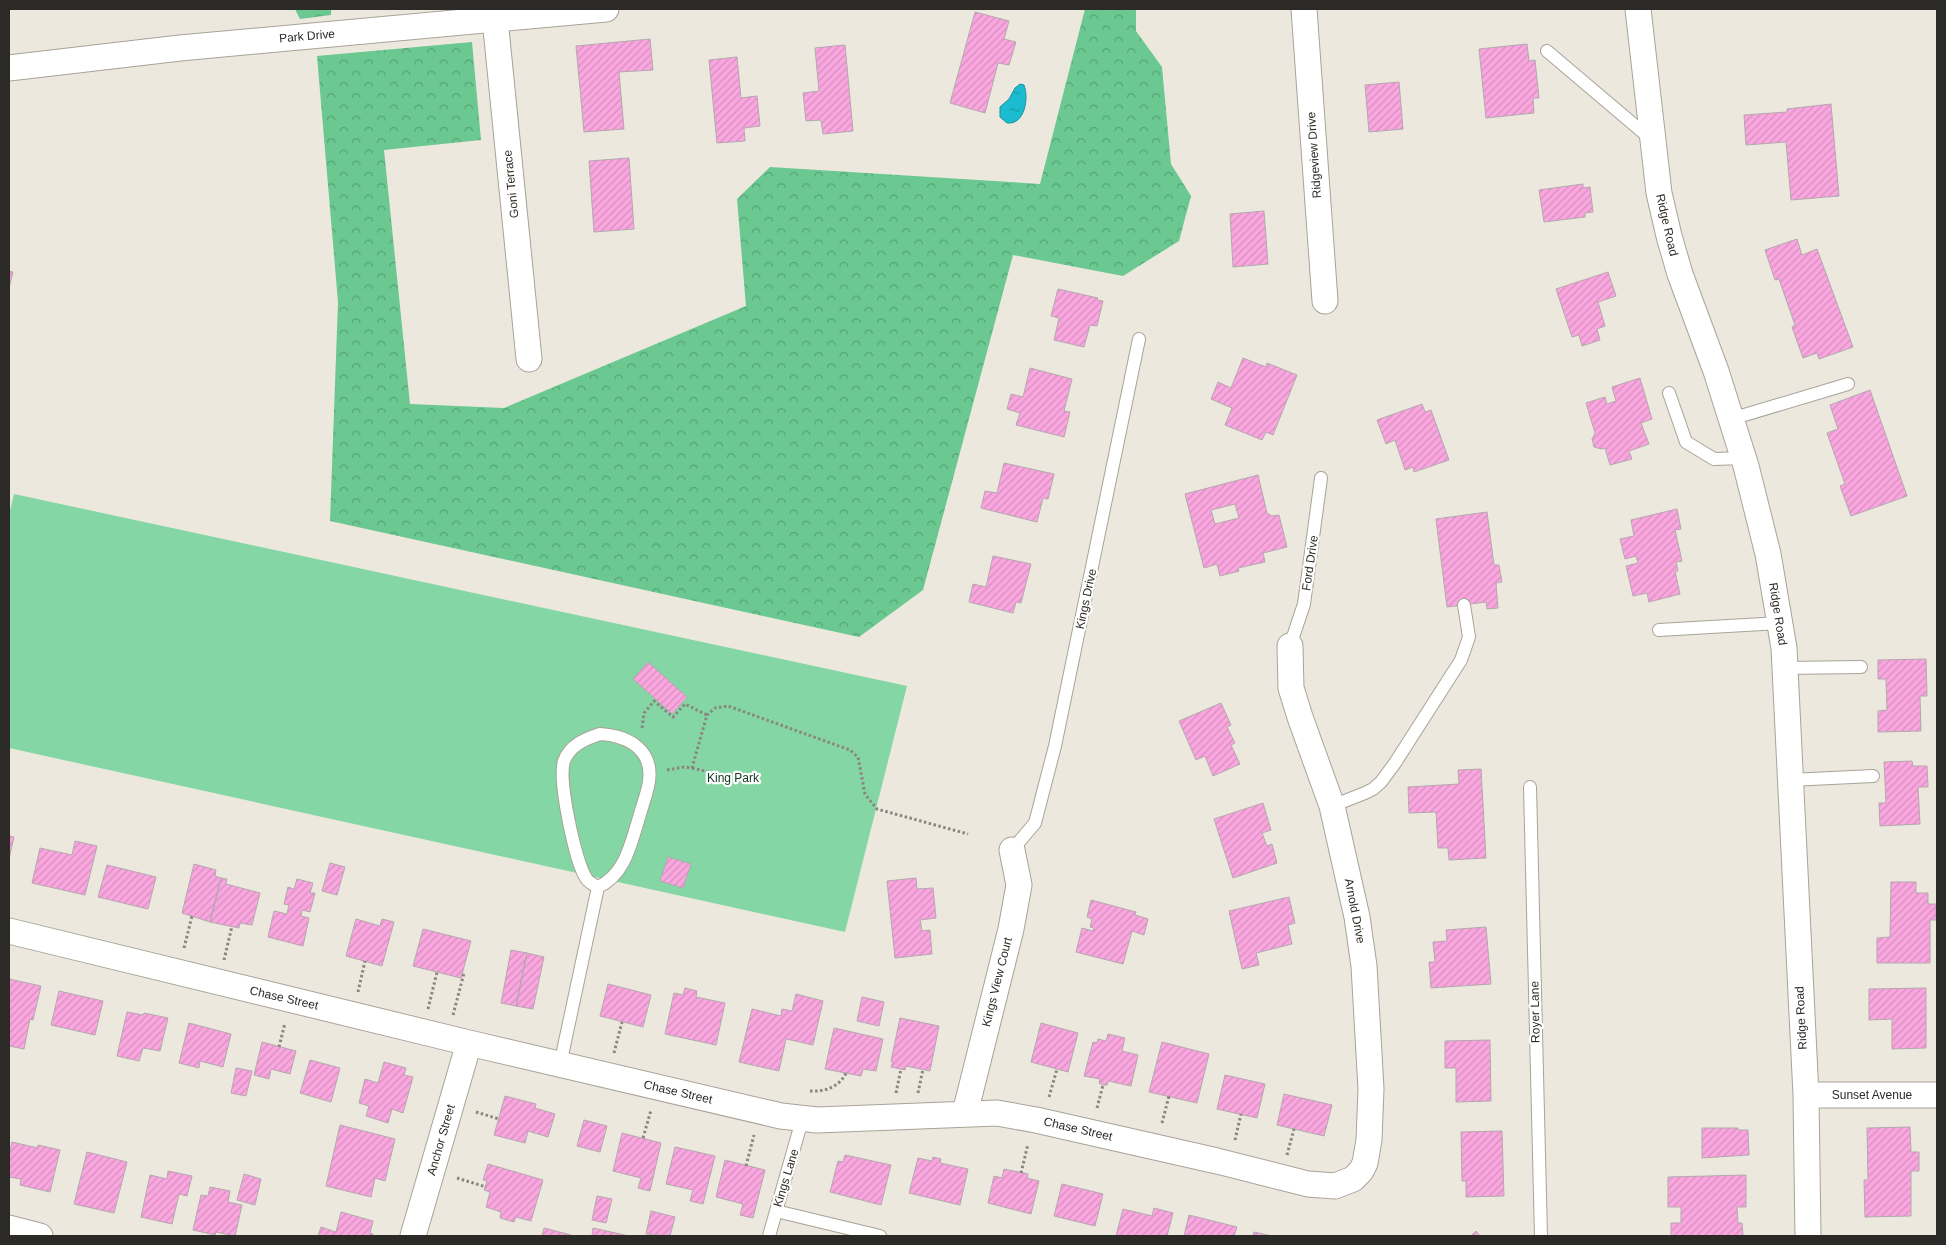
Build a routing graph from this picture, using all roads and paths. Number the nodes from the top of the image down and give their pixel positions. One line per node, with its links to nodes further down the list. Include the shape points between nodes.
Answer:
1 (606, 9): 4 (street, Park Drive)
2 (1304, 9): 8 (street, Ridgeview Drive)
3 (1638, 9): 7 (street, Ridge Road)
4 (494, 14): 6 (street, Park Drive); 10 (street, Goni Terrace)
5 (1547, 51): 7 (lane)
6 (9, 68)
7 (1653, 140): 13 (street, Ridge Road, via 1659,193 1669,236)
8 (1325, 301)
9 (1139, 339): 32 (lane, Kings Drive, via 1055,746 1035,823)
10 (528, 359)
11 (1848, 384): 13 (lane)
12 (1669, 393): 14 (lane, via 1686,442 1714,459)
13 (1731, 419): 14 (street, Ridge Road)
14 (1744, 458): 17 (street, Ridge Road, via 1768,554)
15 (1321, 478): 19 (lane, Ford Drive, via 1304,604)
16 (1464, 604): 30 (lane, via 1468,637 1461,660 1395,763 1373,789)
17 (1780, 622): 18 (lane); 21 (street, Ridge Road)
18 (1659, 630)
19 (1290, 646): 30 (street, Arnold Drive, via 1291,688)
20 (1861, 667): 21 (lane)
21 (1785, 668): 28 (street, Ridge Road)
22 (644, 713): 23 (path, via 654,701 673,717 685,704)
23 (707, 715): 25 (path); 31 (path, via 715,708 728,706 850,750 858,756 865,794 877,809)
24 (684, 767): 25 (path)
25 (692, 768): 26 (path)
26 (709, 772)
27 (1873, 776): 28 (lane)
28 (1790, 780): 58 (street, Ridge Road)
29 (1530, 787): 88 (lane, Royer Lane)
30 (1332, 806): 80 (street, Arnold Drive, via 1357,916 1367,1009 1371,1089 1369,1140 1365,1163)
31 (968, 834)
32 (1012, 850): 66 (street, Kings View Court, via 1018,885)
33 (598, 887): 33 (lane, via 609,882 619,871 648,786 648,763 644,755 627,739 600,734 572,748 564,760 562,771 580,868 587,880); 50 (lane)
34 (192, 916): 37 (path)
35 (232, 926): 38 (path)
36 (9, 931): 47 (street, Chase Street)
37 (183, 951)
38 (224, 960)
39 (365, 961): 42 (path)
40 (437, 972): 43 (path)
41 (462, 973): 44 (path)
42 (358, 992)
43 (428, 1010)
44 (453, 1015)
45 (285, 1021): 48 (path)
46 (622, 1022): 49 (path)
47 (469, 1043): 50 (street, Chase Street); 85 (street, Anchor Street)
48 (279, 1047)
49 (614, 1054)
50 (560, 1065): 69 (street, Chase Street)
51 (901, 1069): 60 (path)
52 (923, 1069): 57 (path)
53 (1057, 1069): 62 (path)
54 (846, 1073): 56 (path, via 833,1087)
55 (1103, 1084): 63 (path)
56 (810, 1091)
57 (917, 1094)
58 (1806, 1094): 59 (street, Sunset Avenue); 89 (street, Ridge Road)
59 (1937, 1095)
60 (895, 1096)
61 (1169, 1096): 70 (path)
62 (1049, 1098)
63 (1097, 1108)
64 (651, 1109): 73 (path)
65 (476, 1112): 68 (path)
66 (965, 1113): 69 (street, Chase Street); 80 (street, Chase Street, via 997,1113 1036,1120 1321,1186 1335,1186)
67 (1241, 1114): 74 (path)
68 (499, 1119)
69 (802, 1120): 82 (lane, Kings Lane)
70 (1162, 1123)
71 (1294, 1129): 76 (path)
72 (754, 1133): 77 (path)
73 (643, 1138)
74 (1234, 1141)
75 (1028, 1144): 78 (path)
76 (1287, 1155)
77 (746, 1166)
78 (1021, 1173)
79 (457, 1178): 81 (path)
80 (1353, 1179)
81 (486, 1187)
82 (776, 1211): 86 (lane, Kings Lane); 87 (lane)
83 (9, 1228): 84 (street)
84 (40, 1236)
85 (413, 1236)
86 (769, 1236)
87 (880, 1236)
88 (1541, 1236)
89 (1808, 1236)

